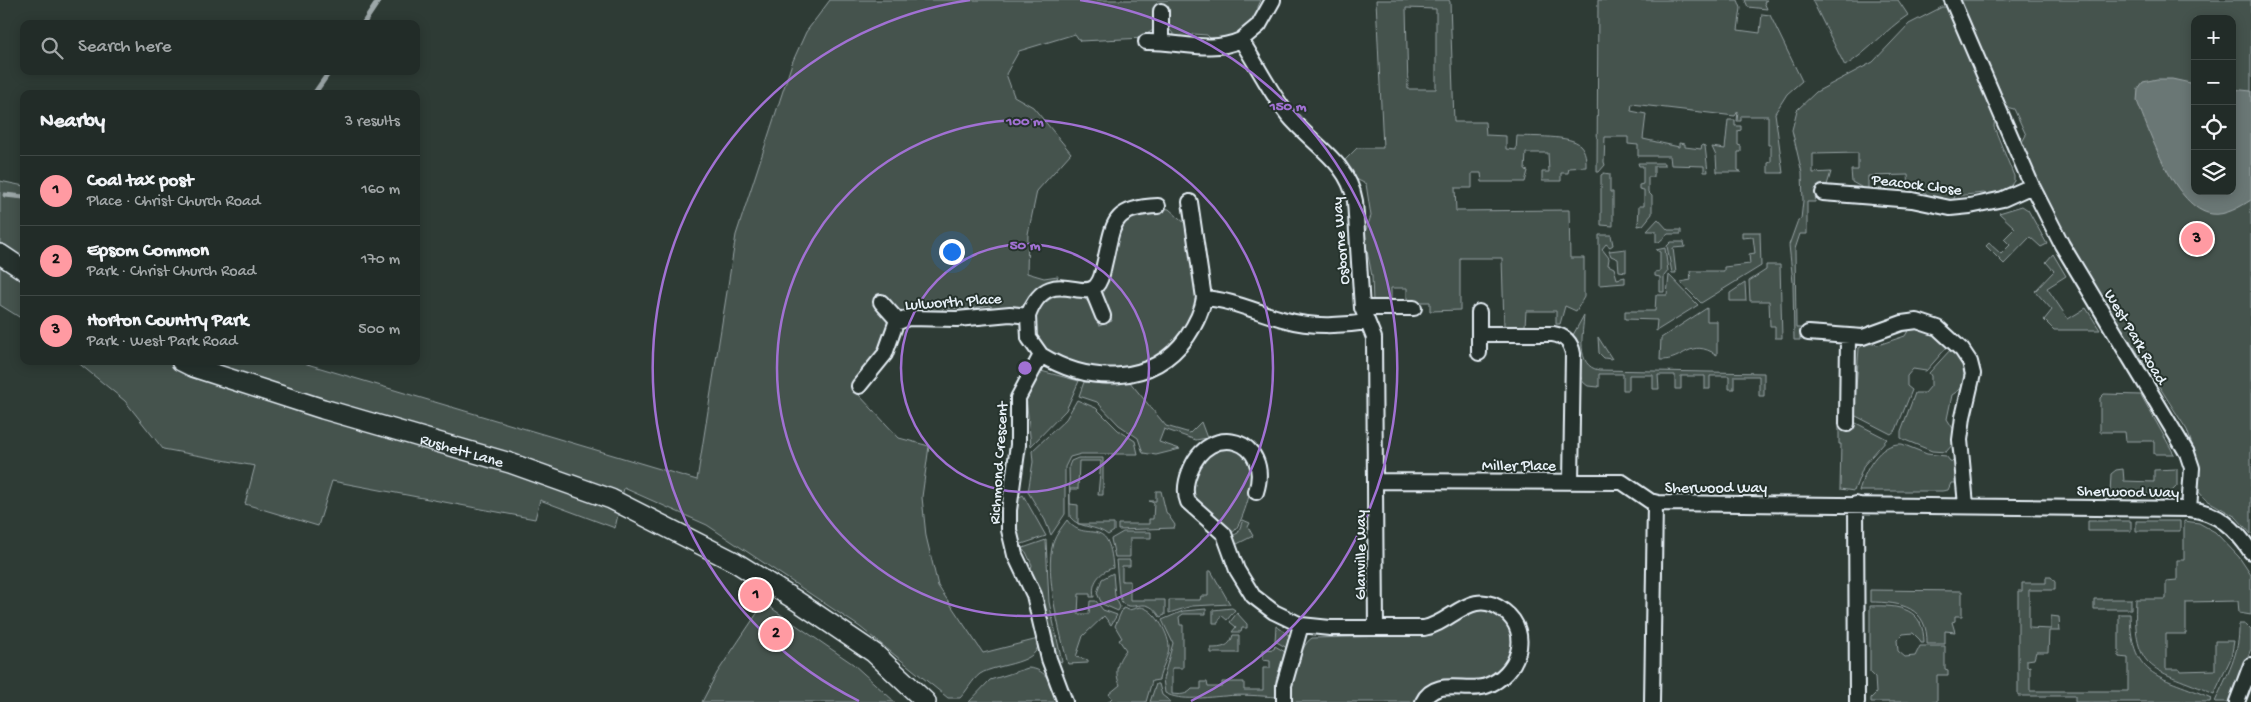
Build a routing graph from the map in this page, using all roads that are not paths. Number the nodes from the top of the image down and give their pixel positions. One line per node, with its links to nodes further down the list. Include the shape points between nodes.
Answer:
1 (1273, 0): 4 (street, via 1259,24)
2 (1952, 0): 7 (street, West Park Road)
3 (1160, 11): 6 (street)
4 (1241, 40): 6 (street, via 1216,47); 16 (street, Osborne Way, via 1290,116 1335,160 1349,181 1356,202)
5 (1146, 42): 6 (street)
6 (1161, 42)
7 (2032, 186): 8 (street, Peacock Close, via 2003,199 1950,208 1912,200); 37 (street, West Park Road, via 2062,245 2187,453 2192,468)
8 (1823, 193)
9 (1190, 202): 14 (street)
10 (1158, 206): 13 (street, via 1139,207 1116,220 1101,275)
11 (0, 254): 12 (main road)
12 (20, 267)
13 (1092, 289): 19 (street, via 1053,288 1035,302); 20 (street)
14 (1204, 298): 22 (street, via 1237,304 1293,322); 27 (street, via 1197,320 1177,350 1163,361 1142,370 1098,376 1071,369)
15 (880, 302): 21 (street)
16 (1362, 308): 17 (street); 22 (street, Osborne Way)
17 (1414, 308)
18 (1479, 312): 24 (street)
19 (1028, 316): 21 (street, Lulworth Place, via 1010,314); 27 (street, via 1029,338)
20 (1103, 316)
21 (898, 321): 29 (street, Lulworth Place, via 882,358)
22 (1367, 322): 31 (street, Osborne Way, via 1374,338)
23 (1808, 333): 25 (street)
24 (1479, 334): 26 (street); 32 (street, via 1553,334 1570,343 1574,354)
25 (1848, 337): 30 (street); 36 (street, via 1869,336 1902,323 1924,322 1942,331 1968,358 1973,374 1960,440)
26 (1479, 353)
27 (1041, 355): 45 (street, Richmond Crescent, via 1018,398 1018,444 1009,530 1015,555 1034,595 1049,659)
28 (189, 365): 41 (main road, Rushett Lane, via 323,410 510,463 611,499 735,562)
29 (858, 386)
30 (1848, 424)
31 (1376, 481): 32 (street, Miller Place); 40 (street, Glanville Way)
32 (1572, 481): 34 (street, Miller Place, via 1622,482)
33 (1256, 492): 39 (street, via 1260,474 1257,458 1247,448 1232,441 1217,442 1202,450 1186,483 1188,502 1224,534 1234,564 1249,591 1274,612)
34 (1655, 503): 35 (street, Sherwood Way); 48 (street, Sherwood Way)
35 (1856, 504): 36 (street, Sherwood Way); 49 (street)
36 (1966, 505): 37 (street, Sherwood Way)
37 (2189, 509): 38 (street, Sherwood Way, via 2206,512 2222,520)
38 (2251, 552)
39 (1302, 625): 40 (street); 46 (street, via 1284,685)
40 (1376, 628): 47 (street, via 1430,627 1462,607 1482,603 1500,608 1515,622 1520,633 1520,650 1501,676 1483,687 1436,689)
41 (874, 653): 43 (main road); 44 (main road)
42 (2251, 665): 50 (street)
43 (926, 702)
44 (940, 702)
45 (1065, 702)
46 (1284, 702)
47 (1424, 702)
48 (1652, 702)
49 (1857, 702)
50 (2237, 702)

